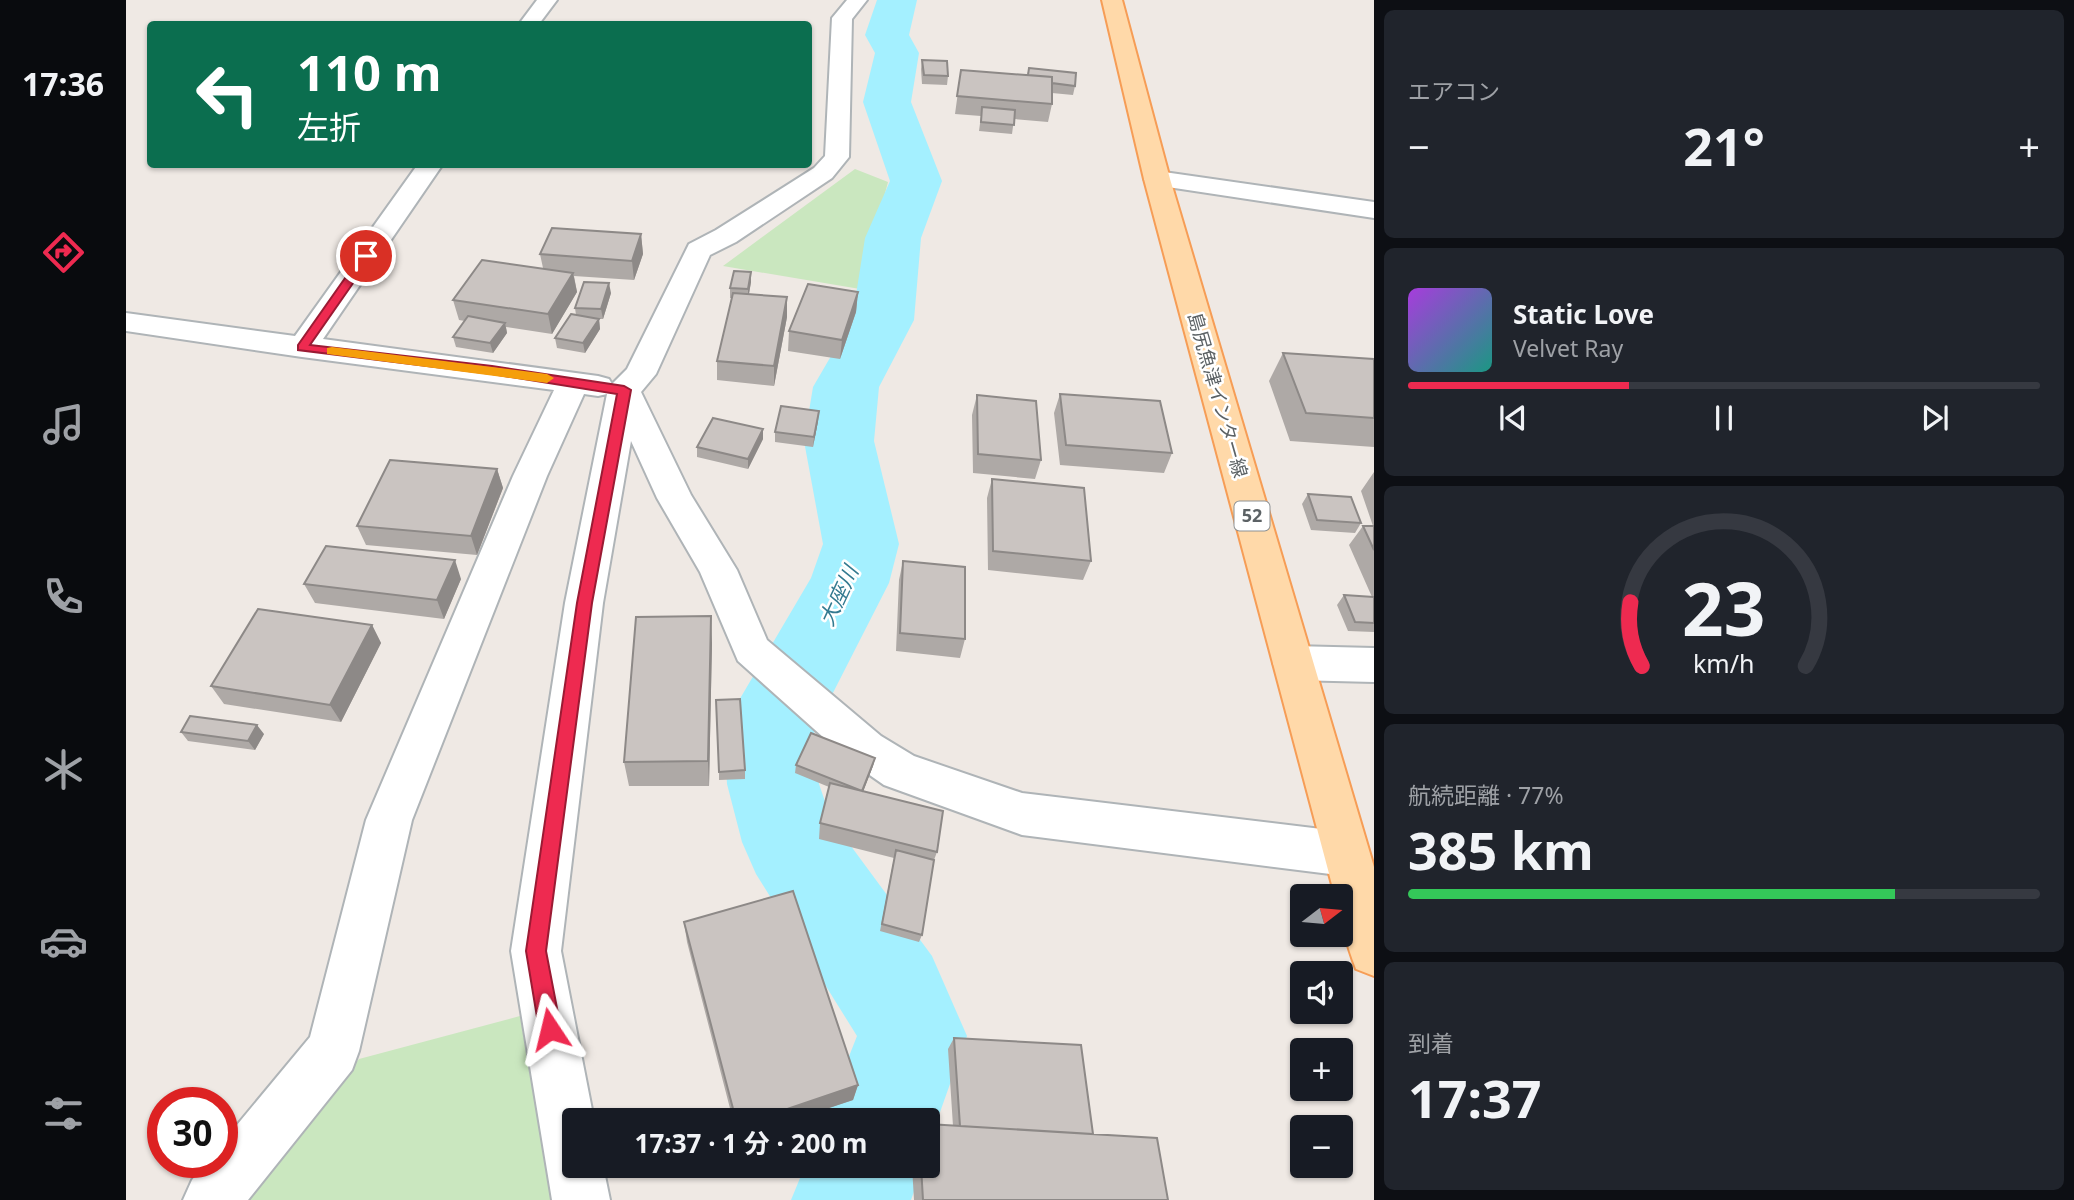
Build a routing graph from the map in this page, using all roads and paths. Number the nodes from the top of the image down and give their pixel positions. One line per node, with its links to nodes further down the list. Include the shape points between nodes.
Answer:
1 (547, 0): 4 (street)
2 (857, 0): 11 (street, via 842,18 837,157 823,173 699,250 640,374)
3 (1112, 0): 6 (main road, 島尻魚津インター線 / 52)
4 (531, 21)
5 (428, 168): 9 (street)
6 (1157, 178): 7 (street); 12 (main road, 島尻魚津インター線 / 52)
7 (1374, 210)
8 (126, 322): 9 (street)
9 (302, 348): 10 (street)
10 (573, 383): 11 (street); 18 (street, via 530,476 389,820 333,1051)
11 (624, 390): 14 (street, via 675,498 718,570 752,650 866,749 900,771 1022,814); 16 (street, via 584,603 536,951)
12 (1293, 663): 13 (street); 14 (main road, 島尻魚津インター線 / 52)
13 (1374, 664)
14 (1346, 854): 15 (main road, 島尻魚津インター線 / 52)
15 (1374, 951)
16 (564, 1108)
17 (577, 1178): 19 (street)
18 (212, 1200)
19 (581, 1200)

